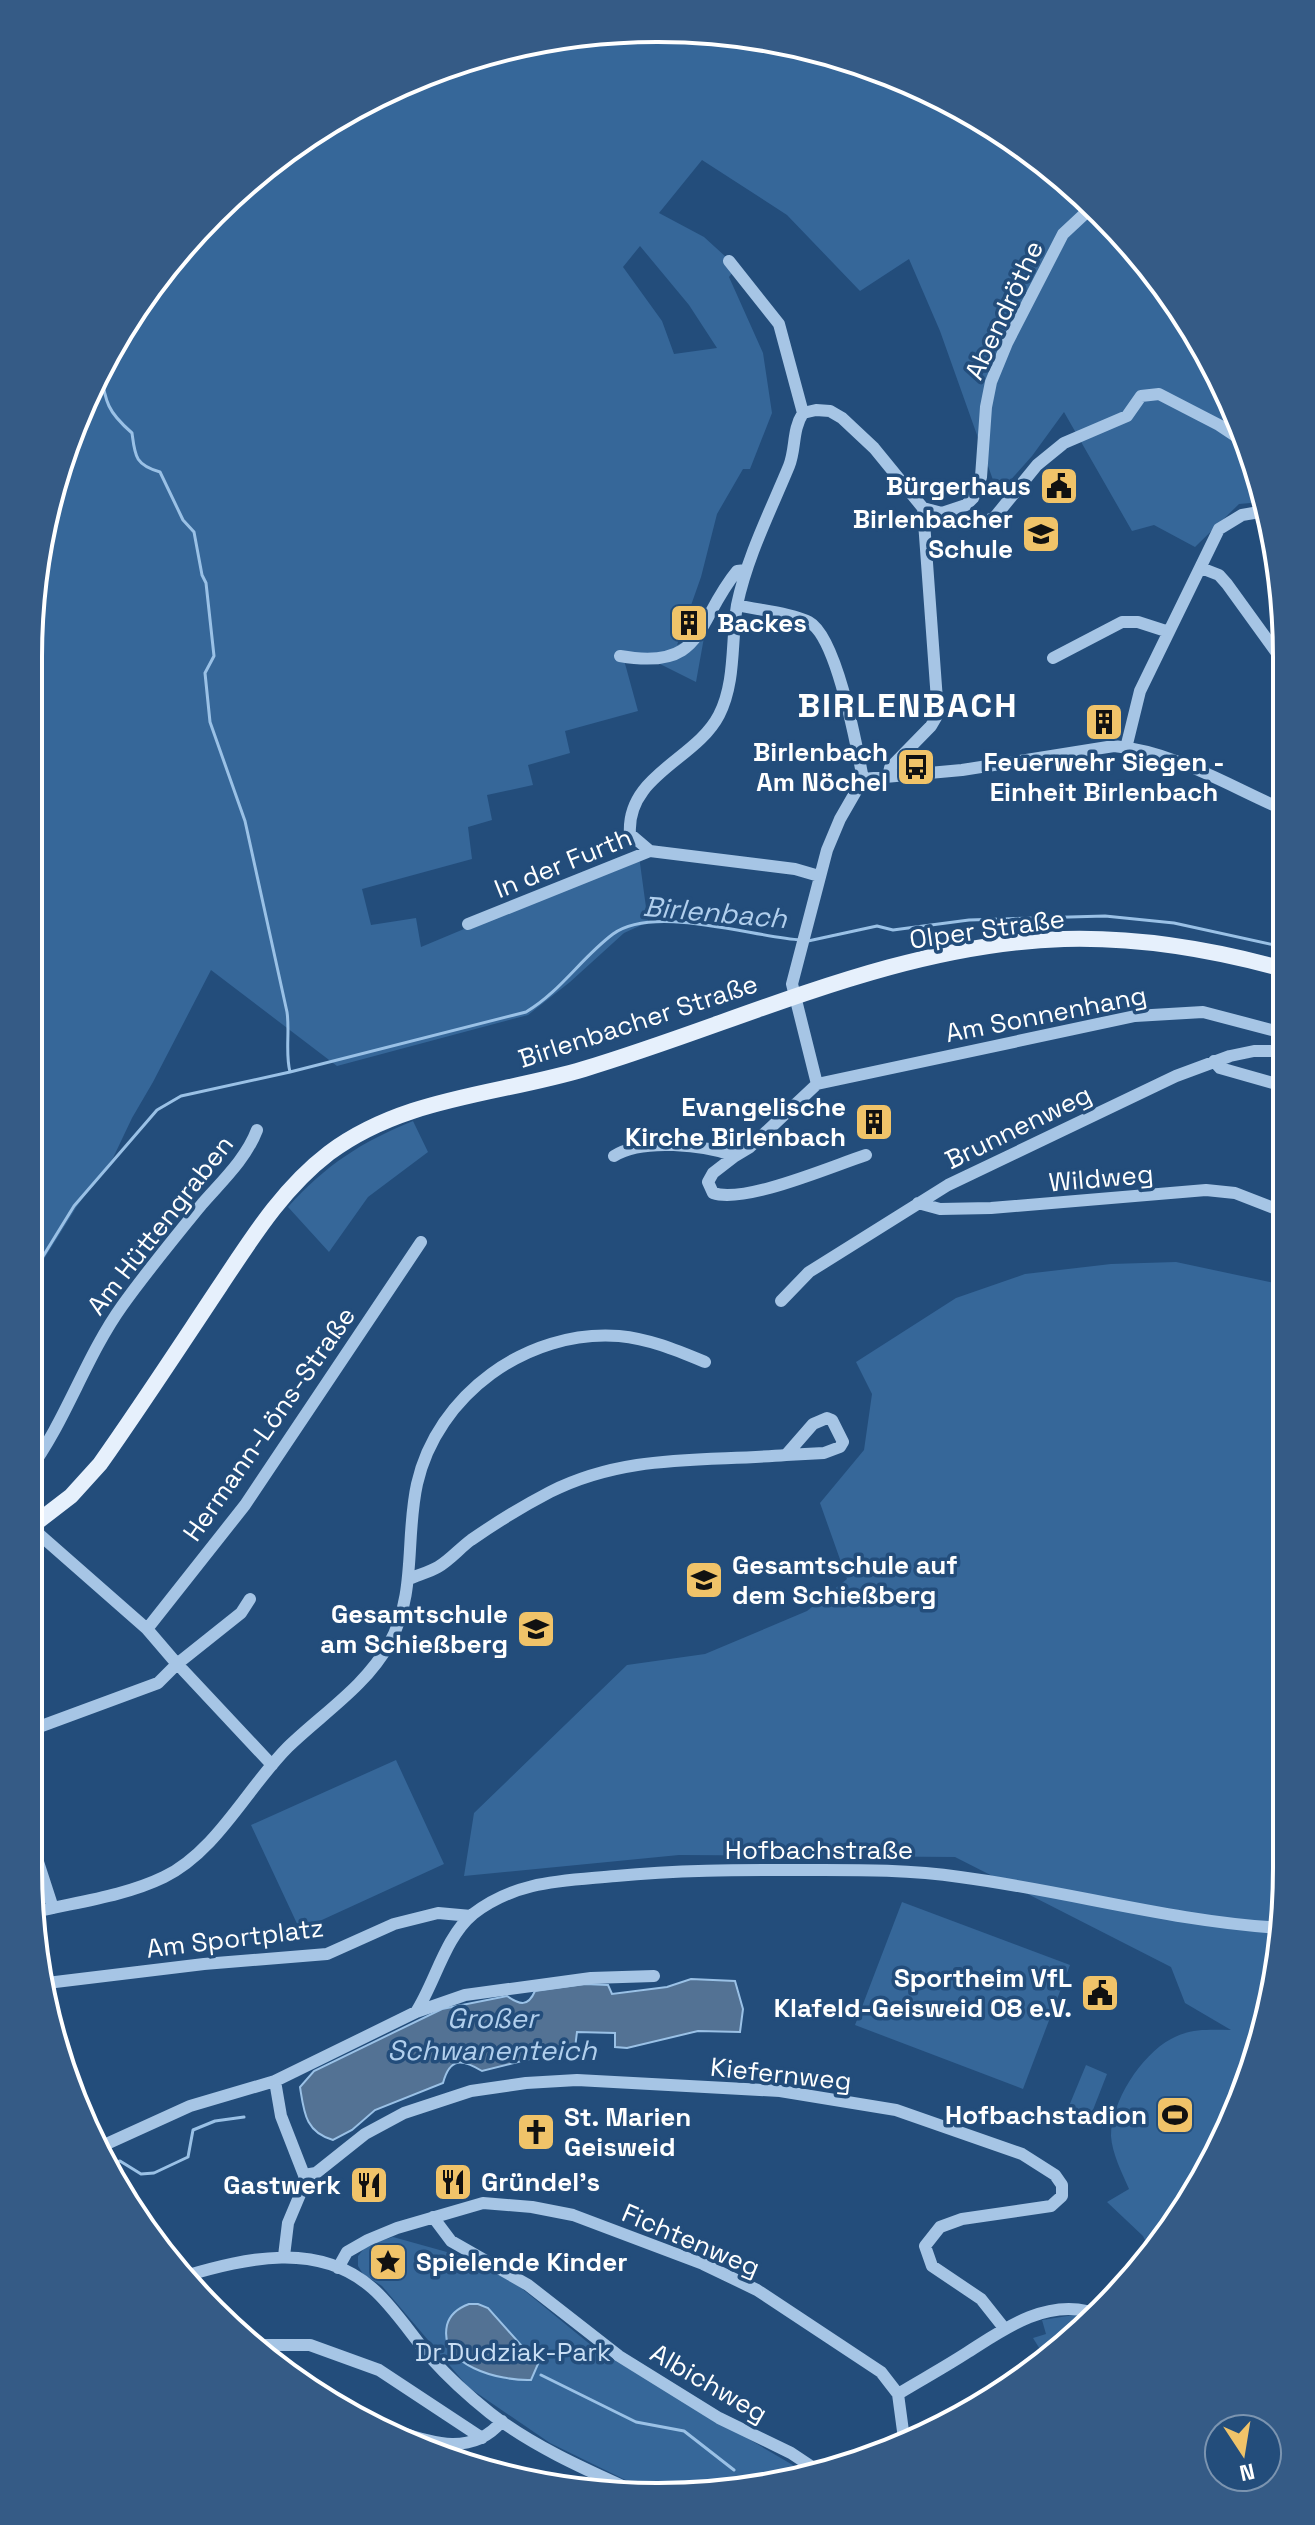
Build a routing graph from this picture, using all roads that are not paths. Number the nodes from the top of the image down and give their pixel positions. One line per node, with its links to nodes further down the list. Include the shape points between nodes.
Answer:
1 (1084, 214): 6 (street, Abendröthe, via 1063,234 991,382 978,488 966,505)
2 (729, 261): 3 (street, via 779,324)
3 (803, 413): 5 (street, via 830,411 842,418); 9 (street, via 796,423 790,463)
4 (1230, 432): 6 (street, via 1159,394 1141,396 1127,416 1064,443 1037,465 994,518 962,524)
5 (923, 508): 6 (street); 16 (street, via 938,714 890,768)
6 (942, 513)
7 (1255, 513): 8 (street, via 1219,529)
8 (1201, 568): 11 (street); 12 (street, via 1219,575)
9 (746, 570): 10 (street); 13 (street, via 737,571 729,581 695,641 681,652 659,659)
10 (737, 605): 17 (street, via 807,621 820,632 851,714); 19 (street, via 730,678 720,713 701,738 652,779 632,810 630,834)
11 (1169, 632): 14 (street, via 1122,622); 15 (street, via 1140,691)
12 (1273, 647)
13 (620, 656)
14 (1053, 658)
15 (1126, 748): 16 (street, via 1101,747); 18 (street, via 1183,763)
16 (888, 777): 17 (street)
17 (863, 779): 20 (street, Birlenbacher Straße, via 840,819)
18 (1273, 805)
19 (650, 851): 20 (street, In der Furth); 21 (street, In der Furth)
20 (819, 876): 23 (street, Birlenbacher Straße, via 792,984)
21 (468, 924)
22 (1273, 966): 23 (main road, Olper Straße, via 1175,945 1062,939 925,959)
23 (795, 996): 28 (street); 40 (main road, Birlenbacher Straße, via 588,1067 403,1112 346,1141 277,1204 100,1464 71,1496)
24 (1273, 1030): 28 (street, Am Sonnenhang, via 1203,1012 1135,1016)
25 (1273, 1051): 26 (street, Brunnenweg)
26 (1214, 1061): 27 (street, via 1220,1068); 33 (street, Brunnenweg)
27 (1273, 1083)
28 (817, 1084): 32 (street)
29 (257, 1130): 38 (street, Am Hüttengraben, via 250,1148 121,1308)
30 (866, 1155): 32 (street, via 755,1192 713,1193 708,1182 713,1173)
31 (614, 1156): 32 (street, via 637,1146 689,1147)
32 (735, 1156)
33 (918, 1203): 34 (street, Wildweg, via 940,1209 991,1208 1215,1190); 36 (street, Brunnenweg, via 809,1272 798,1292)
34 (1273, 1208)
35 (421, 1242): 44 (street, Hermann-Löns-Straße, via 245,1505)
36 (781, 1301)
37 (705, 1362): 42 (street, via 656,1342 617,1336 552,1343 486,1376 443,1423 424,1459 412,1512)
38 (42, 1450)
39 (786, 1455): 42 (street, via 677,1459 591,1475 511,1513 438,1567)
40 (42, 1517)
41 (42, 1536): 44 (street)
42 (409, 1579): 47 (street, via 399,1623 380,1659)
43 (250, 1599): 45 (street)
44 (147, 1629): 45 (street)
45 (180, 1667): 46 (street, via 146,1690); 47 (street)
46 (42, 1726)
47 (272, 1765): 49 (street, via 213,1836 164,1877)
48 (42, 1875): 49 (street)
49 (53, 1908): 50 (street)
50 (43, 1910)
51 (471, 1916): 52 (street, Hofbachstraße, via 529,1885 652,1873 888,1870 974,1879 1180,1918); 54 (street, Am Sportplatz, via 438,1913 394,1924 327,1954); 55 (street, Hofbachstraße, via 443,1956)
52 (1270, 1927)
53 (654, 1976): 55 (street, via 591,1978 465,1995)
54 (53, 1982)
55 (416, 2012): 56 (street)
56 (275, 2081): 57 (street, via 190,2106); 58 (street, via 281,2116)
57 (107, 2144)
58 (304, 2175): 60 (street, via 288,2223); 64 (street, Kiefernweg, via 316,2173 365,2134 404,2113 471,2091 526,2083 577,2080 780,2091 896,2110 1022,2154 1062,2185 1062,2196 1051,2206 962,2219 940,2227 925,2246 932,2266 981,2299)
59 (433, 2217): 61 (street, Fichtenweg, via 352,2247); 66 (street, Fichtenweg, via 483,2203 573,2215 703,2264 757,2290 842,2346 881,2372); 71 (street, Albichweg, via 451,2241 528,2285 619,2356 719,2418)
60 (284, 2256): 61 (street); 62 (street)
61 (338, 2268): 67 (street, via 374,2289 434,2361)
62 (195, 2273)
63 (1085, 2310): 64 (street, via 1026,2317)
64 (1004, 2328): 66 (street)
65 (270, 2345): 69 (street, via 310,2345 379,2370)
66 (898, 2394): 68 (street)
67 (502, 2421): 69 (street); 72 (street)
68 (903, 2432)
69 (482, 2438): 70 (street)
70 (442, 2443)
71 (808, 2464)
72 (614, 2482)

